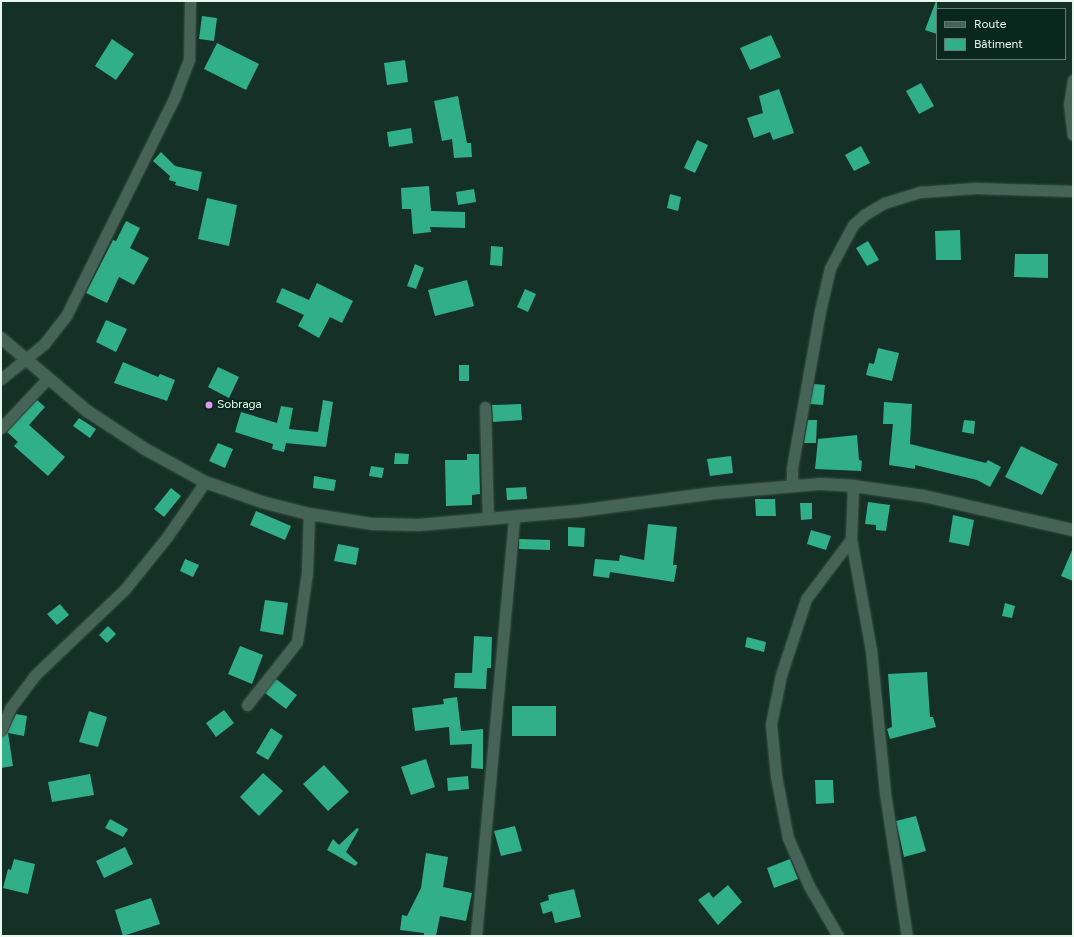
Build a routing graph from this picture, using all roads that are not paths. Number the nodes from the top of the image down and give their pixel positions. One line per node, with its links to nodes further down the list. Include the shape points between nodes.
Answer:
1 (190, 1): 6 (street, via 189,60 175,96 66,316 44,344)
2 (1073, 80): 3 (street, via 1069,104)
3 (1073, 135)
4 (1073, 191): 12 (street, via 975,188 921,192 884,203 853,225 830,268 792,468)
5 (1, 338): 6 (street)
6 (25, 359): 7 (street); 8 (street)
7 (1, 379)
8 (47, 379): 10 (street); 11 (street, via 121,435)
9 (484, 406): 16 (street)
10 (1, 428)
11 (205, 482): 14 (street, via 262,502); 20 (street, via 167,537 125,589 34,676 11,707)
12 (792, 485): 13 (street); 15 (street)
13 (853, 486): 17 (street, via 924,496); 18 (street)
14 (309, 514): 16 (street, via 373,524 419,525); 19 (street, via 307,573 297,642)
15 (514, 517): 16 (street); 21 (street)
16 (488, 519)
17 (1073, 530)
18 (851, 539): 22 (street, via 806,599 781,675 771,724 776,776 788,838 809,886); 23 (street, via 872,650 885,793)
19 (247, 705)
20 (1, 730)
21 (476, 936)
22 (838, 936)
23 (907, 936)

